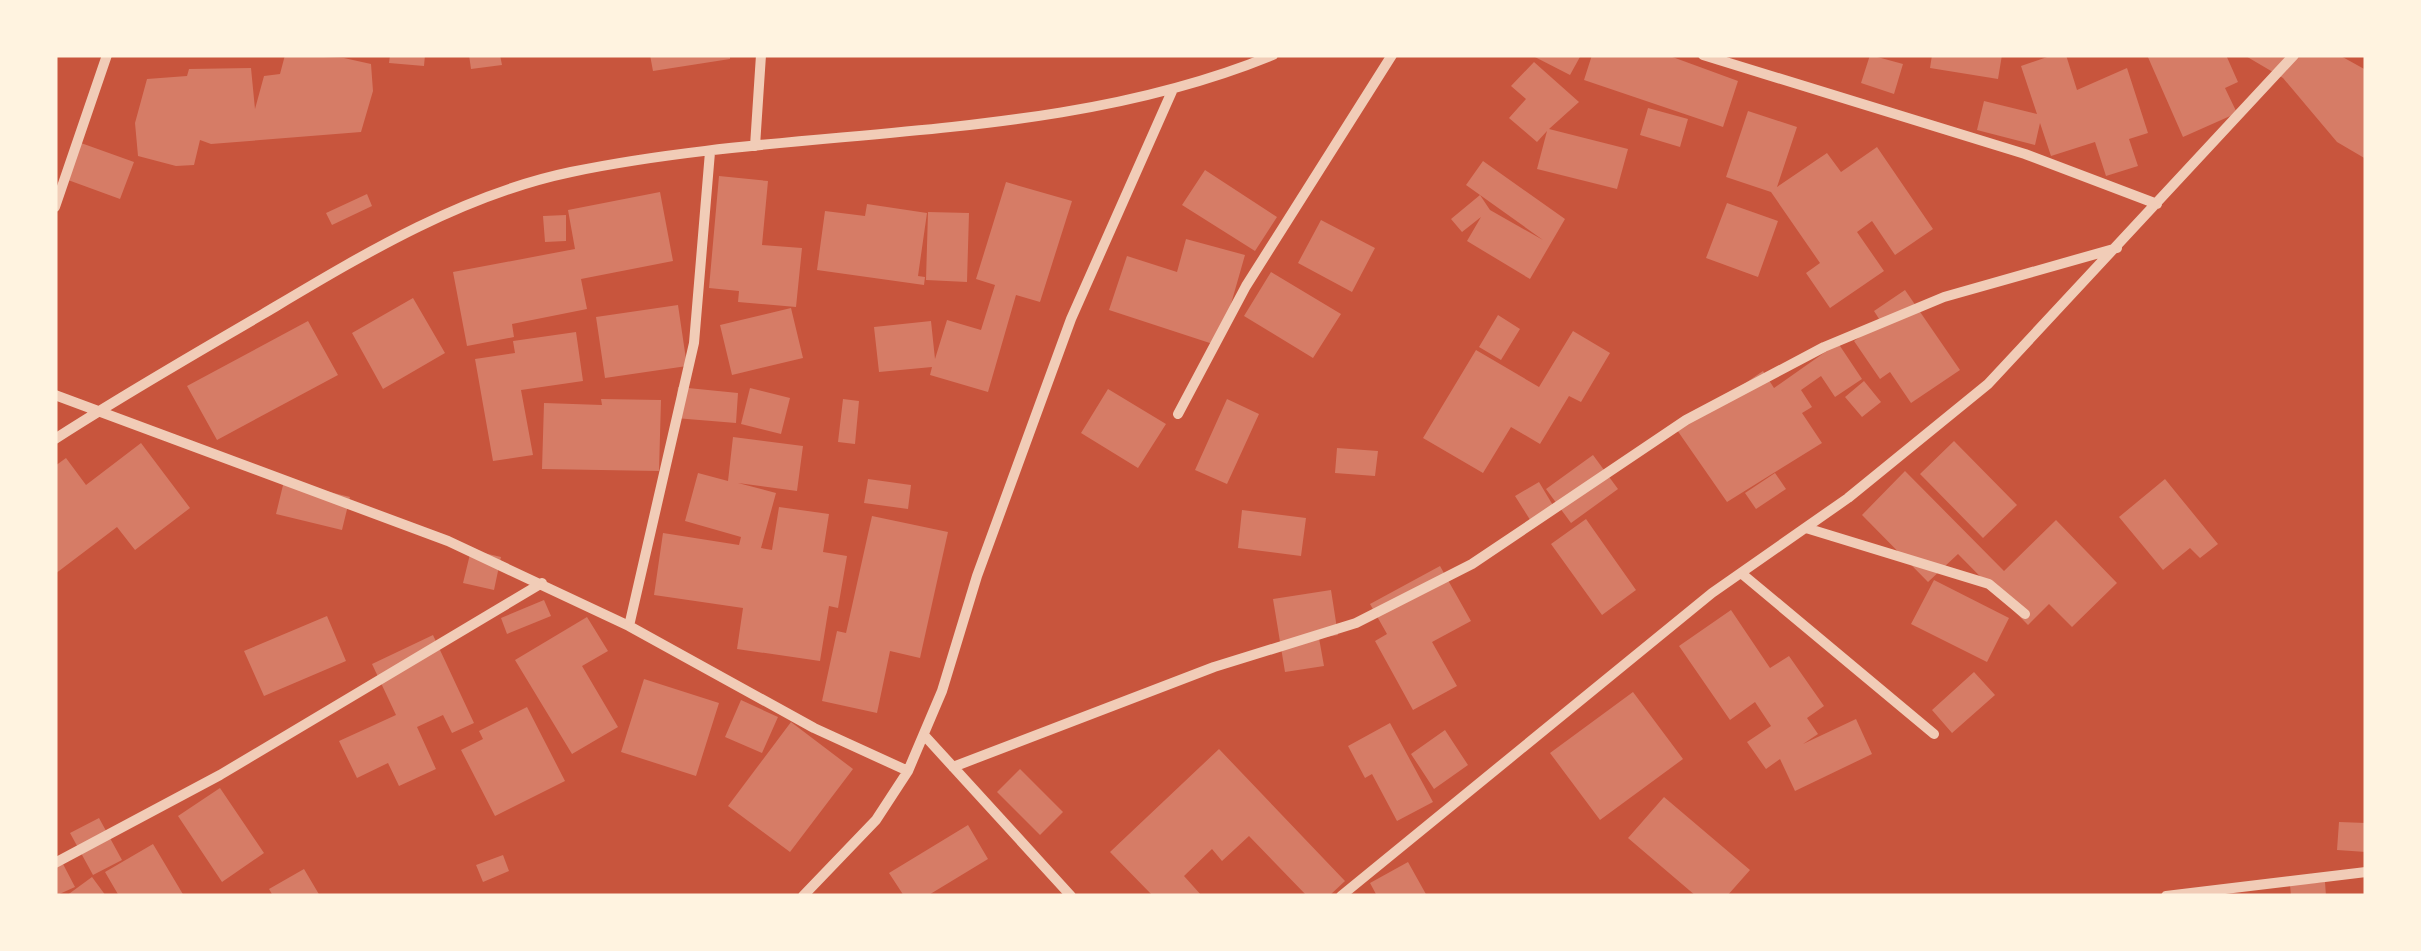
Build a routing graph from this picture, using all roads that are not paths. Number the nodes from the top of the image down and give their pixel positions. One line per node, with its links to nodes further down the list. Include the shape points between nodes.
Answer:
1 (107, 55): 12 (street)
2 (761, 55): 9 (street)
3 (1272, 55): 7 (street)
4 (1392, 55): 16 (street, via 1246,286)
5 (1704, 55): 11 (street, via 2025,154)
6 (2294, 55): 11 (street)
7 (1247, 60): 8 (street)
8 (1173, 89): 9 (street, via 1043,114); 24 (street, via 1071,319)
9 (755, 146): 10 (street)
10 (710, 152): 15 (street, via 570,172 480,200 373,249); 22 (street, via 694,343)
11 (2157, 204): 13 (street)
12 (55, 207)
13 (2117, 248): 18 (street, via 1988,384); 25 (street, via 1944,297 1824,347 1686,420 1472,564 1356,623 1214,666)
14 (55, 395): 15 (street)
15 (99, 411): 17 (street); 20 (street, via 448,541)
16 (1178, 414)
17 (55, 439)
18 (1806, 528): 19 (street); 21 (street, via 1989,584)
19 (1741, 572): 23 (street); 31 (street)
20 (542, 583): 22 (street); 27 (street, via 220,776)
21 (2025, 614)
22 (629, 626): 26 (street)
23 (1934, 734)
24 (924, 735): 25 (street); 26 (street)
25 (953, 767): 30 (street)
26 (908, 772): 29 (street, via 876,820)
27 (55, 864)
28 (2366, 872): 32 (street)
29 (803, 896)
30 (1071, 896)
31 (1341, 896)
32 (2166, 896)

